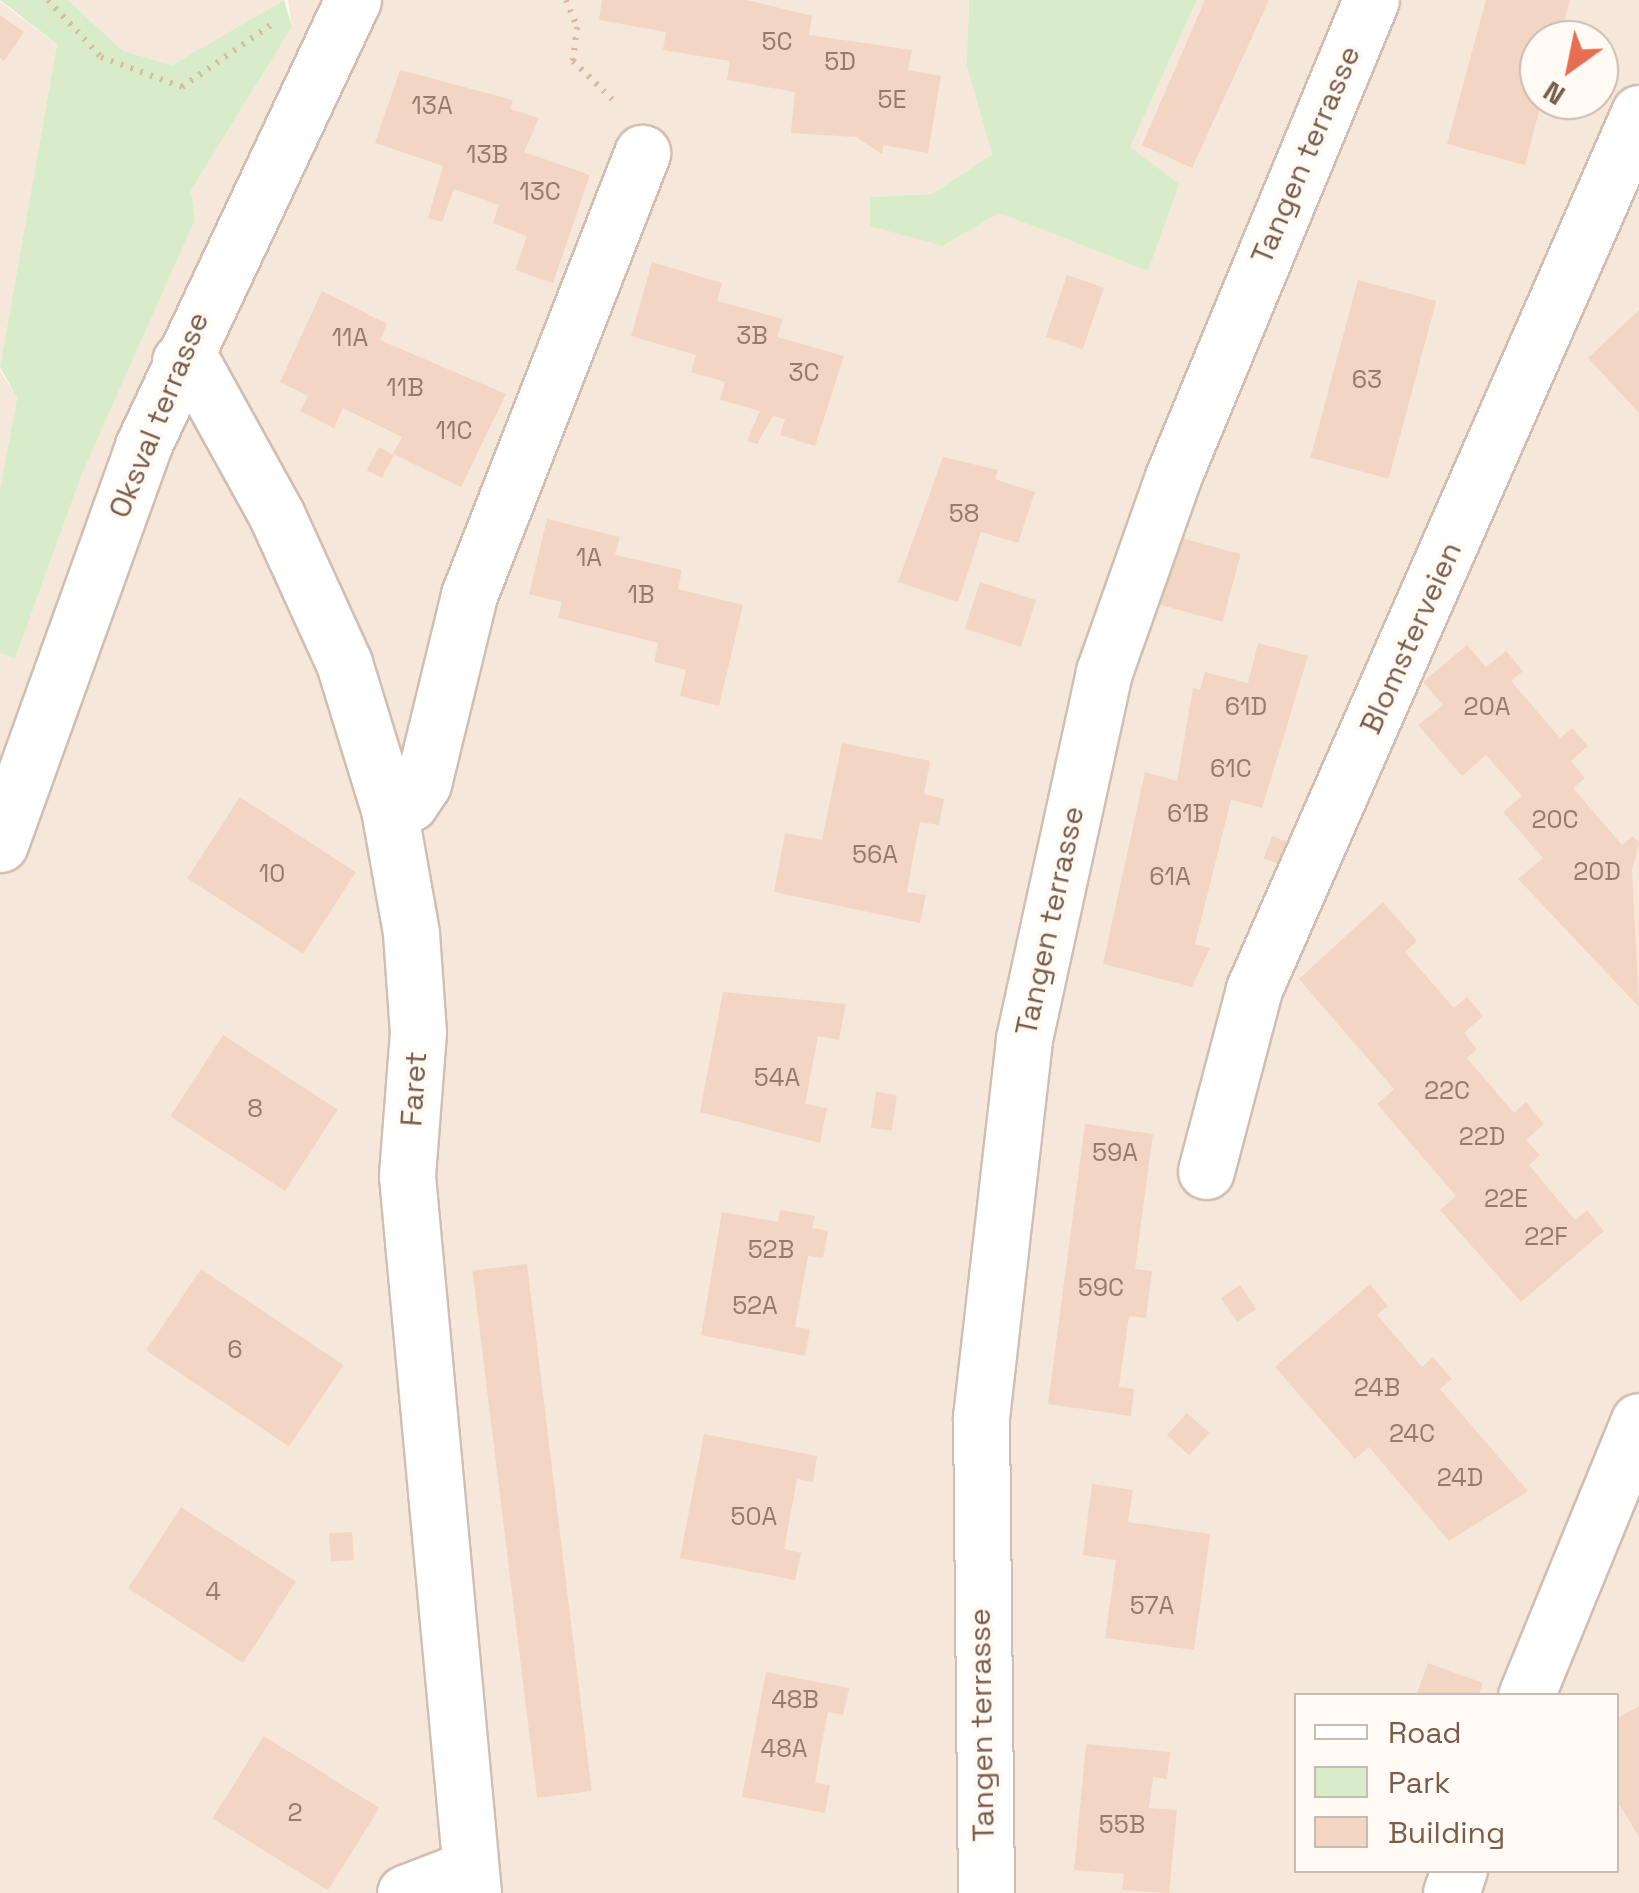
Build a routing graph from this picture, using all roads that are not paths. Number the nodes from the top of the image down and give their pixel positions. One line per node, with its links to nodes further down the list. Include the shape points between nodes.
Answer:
1 (353, 0): 5 (street, Oksval terrasse)
2 (1372, 0): 14 (street, Tangen terrasse, via 1173,477 1104,672 1024,1039 980,1417)
3 (1639, 113): 8 (street, Blomsterveien, via 1254,989)
4 (630, 130): 6 (street, via 481,558 423,784 410,803)
5 (180, 360): 6 (street, Faret, via 196,369 278,516 344,663); 7 (street, Oksval terrasse)
6 (388, 810): 12 (street, Faret, via 412,933 418,1032 407,1176)
7 (0, 844)
8 (1206, 1171)
9 (1639, 1421): 10 (street)
10 (1624, 1493): 11 (street)
11 (1527, 1693)
12 (470, 1881): 13 (street, Faret)
13 (406, 1893)
14 (986, 1893)

